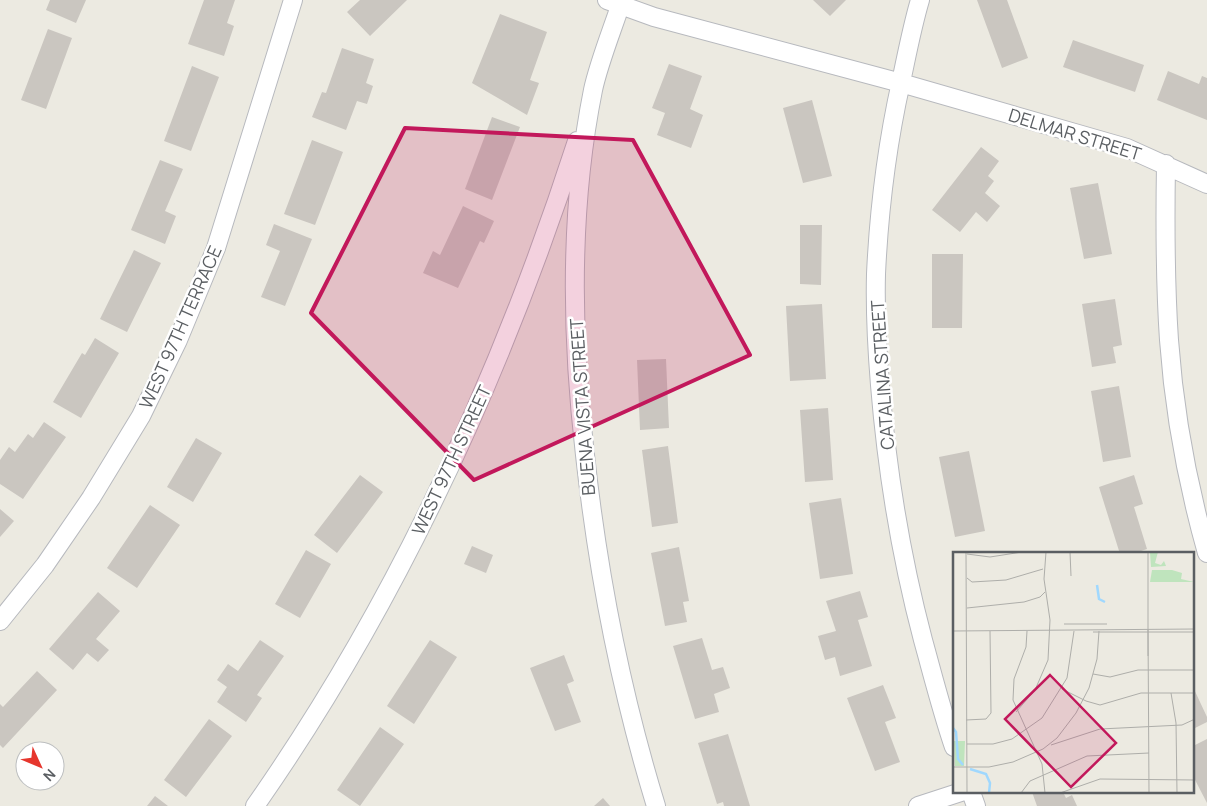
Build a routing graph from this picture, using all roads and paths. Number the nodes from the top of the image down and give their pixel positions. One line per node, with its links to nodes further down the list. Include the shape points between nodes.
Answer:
1 (293, 0): 9 (street, WEST 97TH TERRACE, via 216,248 178,340 141,416 91,498 45,565)
2 (920, 0): 4 (street, CATALINA STREET)
3 (616, 2): 4 (street, DELMAR STREET, via 654,17); 5 (street, BUENA VISTA STREET)
4 (901, 83): 6 (street, DELMAR STREET, via 1127,148); 10 (street, CATALINA STREET, via 884,174 876,275 877,347 896,515 914,604)
5 (594, 89): 13 (street, WEST 97TH STREET, via 509,332 439,490 331,689); 14 (street, BUENA VISTA STREET, via 576,217 574,304 579,404 604,593 627,700)
6 (1166, 164): 7 (street, DELMAR STREET); 8 (street, via 1165,256 1169,341 1181,436)
7 (1207, 184)
8 (1207, 553)
9 (0, 621)
10 (953, 744)
11 (955, 794): 15 (street)
12 (972, 794): 16 (street)
13 (255, 806)
14 (656, 806)
15 (918, 806)
16 (976, 806)

